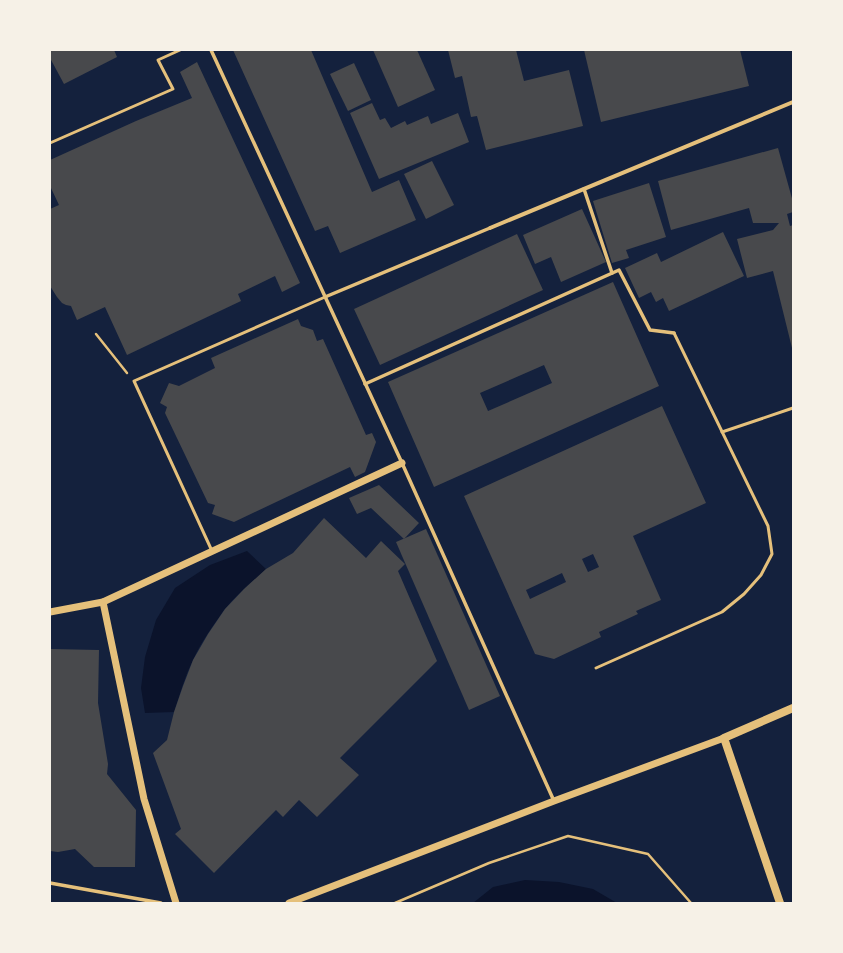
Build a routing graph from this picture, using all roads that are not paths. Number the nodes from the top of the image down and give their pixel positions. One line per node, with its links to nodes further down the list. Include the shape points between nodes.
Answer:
1 (180, 50): 4 (lane, via 158,60 173,89)
2 (211, 50): 8 (street)
3 (793, 102): 5 (street)
4 (50, 144)
5 (584, 189): 6 (street); 7 (street)
6 (490, 228): 8 (street)
7 (612, 273): 9 (street, via 619,270 650,330); 10 (street)
8 (325, 297): 10 (street); 14 (lane, via 134,381)
9 (674, 333): 12 (lane)
10 (365, 384): 13 (street)
11 (793, 408): 12 (lane)
12 (722, 432): 17 (lane, via 768,526 772,554 769,561 761,575 744,594 722,612)
13 (402, 463): 14 (street); 20 (street)
14 (212, 551): 15 (street)
15 (103, 602): 16 (street); 23 (street, via 144,799)
16 (50, 612)
17 (596, 668)
18 (793, 708): 19 (main road)
19 (724, 738): 20 (street); 25 (main road)
20 (554, 801): 24 (street)
21 (50, 883): 22 (street)
22 (161, 903)
23 (176, 903)
24 (289, 903)
25 (780, 903)

